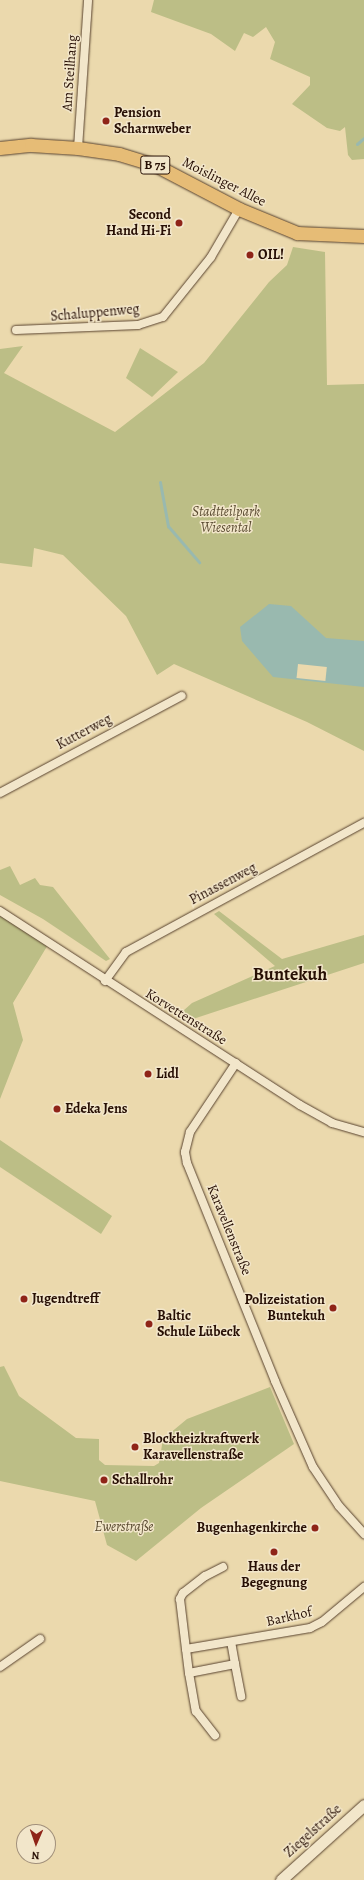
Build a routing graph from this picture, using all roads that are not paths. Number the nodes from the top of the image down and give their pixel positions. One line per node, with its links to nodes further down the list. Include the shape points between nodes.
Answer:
1 (88, 0): 3 (street, Am Steilhang)
2 (0, 148): 3 (main road, Moislinger Allee / B 75)
3 (78, 148): 4 (main road, Moislinger Allee / B 75, via 119,154 155,165)
4 (240, 209): 5 (main road, Moislinger Allee / B 75, via 297,232); 6 (street, Schaluppenweg, via 211,257 163,316 138,325)
5 (364, 236)
6 (16, 330)
7 (182, 696): 8 (street, Kutterweg)
8 (0, 793)
9 (364, 823): 11 (street, Pinassenweg, via 126,952)
10 (0, 911): 11 (street, Korvettenstraße)
11 (105, 981): 12 (street, Korvettenstraße)
12 (236, 1063): 13 (street, Korvettenstraße, via 332,1123); 14 (street, Karavellenstraße, via 190,1132 185,1152 187,1163 313,1467 336,1502)
13 (364, 1132)
14 (364, 1534)
15 (223, 1567): 19 (street, via 205,1576 183,1593 180,1599)
16 (364, 1587): 18 (street, Barkhof, via 322,1622 310,1628)
17 (40, 1639): 21 (street)
18 (231, 1642): 19 (street, Barkhof); 20 (street)
19 (186, 1649): 22 (street)
20 (235, 1664): 22 (street); 23 (street)
21 (0, 1667)
22 (189, 1673): 24 (street, via 196,1711)
23 (242, 1696)
24 (215, 1735)
25 (364, 1805): 26 (main road, Ziegelstraße)
26 (281, 1880)

